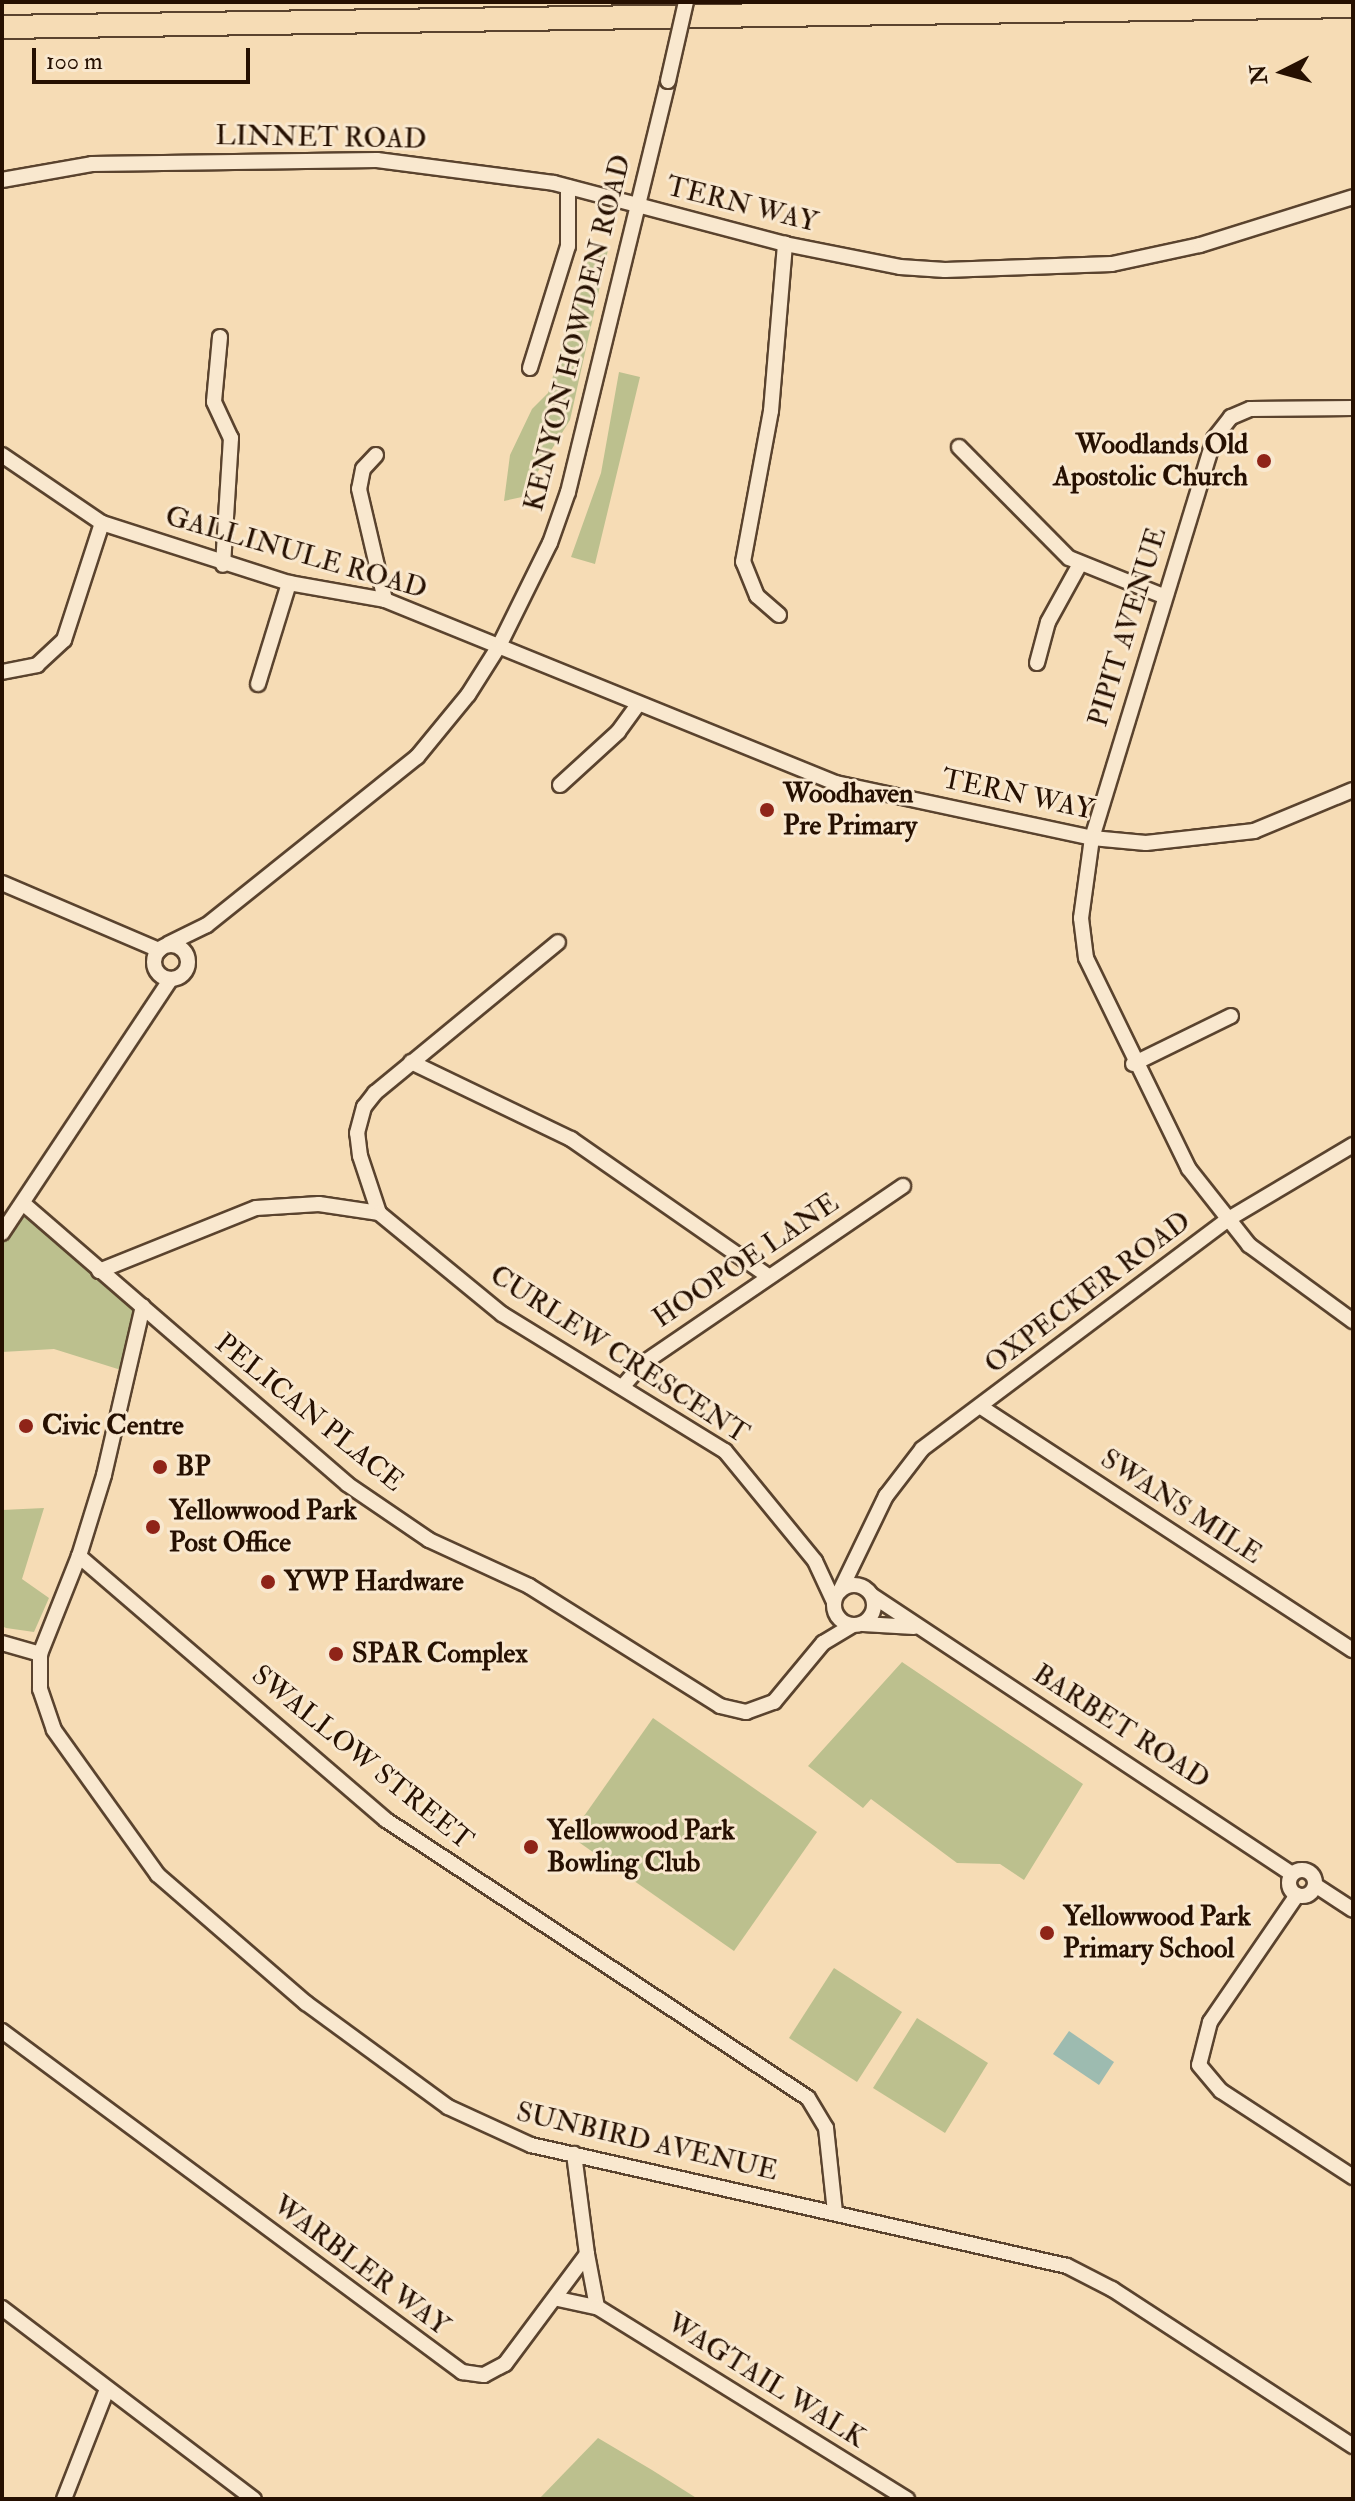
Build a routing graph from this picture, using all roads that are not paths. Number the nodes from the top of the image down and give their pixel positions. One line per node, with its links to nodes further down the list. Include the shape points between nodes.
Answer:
1 (686, 2): 7 (street, KENYON HOWDEN ROAD, bridge)
2 (1353, 6): 3 (highway)
3 (2, 27)
4 (2, 180): 5 (street, LINNET ROAD, via 92,164 315,158 442,167)
5 (568, 187): 7 (street, LINNET ROAD); 10 (street, via 568,246)
6 (1353, 197): 8 (street, TERN WAY, via 1200,245 1068,269 900,267)
7 (636, 204): 8 (street, TERN WAY); 22 (street, KENYON HOWDEN ROAD, via 568,492 550,543)
8 (785, 244): 21 (street, via 771,411 743,562 757,596)
9 (220, 337): 17 (street, via 214,402 231,438)
10 (530, 368)
11 (1353, 408): 19 (street, PIPIT AVENUE, via 1267,407 1225,422 1208,453)
12 (959, 447): 16 (street, via 1051,543)
13 (2, 455): 15 (street, GALLINULE ROAD)
14 (376, 455): 20 (street, via 363,469 359,489)
15 (102, 523): 17 (street, GALLINULE ROAD); 24 (street, via 64,640 37,665)
16 (1080, 564): 19 (street); 23 (street, via 1048,622)
17 (223, 565): 18 (street, GALLINULE ROAD)
18 (289, 583): 20 (street, GALLINULE ROAD); 25 (street)
19 (1163, 596): 29 (street, PIPIT AVENUE)
20 (385, 600): 22 (street, GALLINULE ROAD)
21 (779, 615)
22 (499, 646): 26 (street, TERN WAY); 31 (street, KENYON HOWDEN ROAD, via 468,695 417,757)
23 (1037, 663)
24 (2, 672)
25 (258, 684)
26 (638, 704): 27 (street, via 618,732); 29 (street, TERN WAY, via 836,783)
27 (560, 785)
28 (1353, 790): 29 (street, TERN WAY, via 1285,821 1215,839 1146,843)
29 (1092, 838): 39 (street, PIPIT AVENUE, via 1082,940)
30 (2, 883): 33 (street)
31 (207, 925): 33 (street, KENYON HOWDEN ROAD); 34 (street, KENYON HOWDEN ROAD)
32 (558, 942): 38 (street)
33 (159, 955): 34 (street, via 181,949); 35 (street, via 160,976); 36 (street)
34 (187, 959): 35 (street, via 186,970)
35 (171, 979): 36 (street)
36 (152, 1003): 42 (street)
37 (1231, 1016): 39 (street)
38 (411, 1062): 43 (street, via 375,1093 359,1119 360,1156); 47 (street, via 571,1139)
39 (1133, 1064): 44 (street, PIPIT AVENUE, via 1189,1169)
40 (1353, 1145): 44 (street, OXPECKER ROAD)
41 (903, 1186): 47 (street, HOOPOE LANE)
42 (24, 1204): 45 (street); 46 (street, PELICAN PLACE)
43 (379, 1213): 46 (street, via 319,1204 256,1208 221,1217); 50 (street, CURLEW CRESCENT, via 502,1314)
44 (1227, 1220): 49 (street, PIPIT AVENUE, via 1280,1272); 51 (street, OXPECKER ROAD)
45 (2, 1233)
46 (99, 1271): 48 (street, PELICAN PLACE)
47 (768, 1276): 50 (street, HOOPOE LANE, via 642,1364)
48 (143, 1306): 52 (street, via 124,1401); 59 (street, PELICAN PLACE, via 347,1484 429,1540 529,1586 697,1694 734,1712 774,1702)
49 (1353, 1321)
50 (624, 1385): 53 (street, CURLEW CRESCENT, via 725,1451)
51 (981, 1407): 54 (street, OXPECKER ROAD, via 905,1466 859,1551); 60 (street, SWANS MILE)
52 (79, 1556): 61 (street); 69 (street, SWALLOW STREET, via 386,1820 808,2098 826,2128)
53 (815, 1561): 54 (street, CURLEW CRESCENT); 54 (street, CURLEW CRESCENT)
54 (844, 1592): 55 (street, BARBET ROAD); 56 (street, via 840,1620); 59 (street)
55 (873, 1596): 56 (street, via 873,1615); 57 (street, BARBET ROAD)
56 (857, 1625): 57 (street, BARBET ROAD); 59 (street)
57 (918, 1628): 62 (street, BARBET ROAD)
58 (2, 1643): 61 (street)
59 (823, 1643)
60 (1353, 1650)
61 (40, 1654): 67 (street, SUNBIRD AVENUE, via 40,1689 54,1730 158,1875 306,2003 448,2107 510,2138)
62 (1292, 1874): 63 (street, via 1306,1870); 64 (street, via 1289,1885)
63 (1315, 1885): 64 (street, via 1310,1893); 65 (street)
64 (1297, 1895): 68 (street, via 1210,2022 1199,2065 1221,2091)
65 (1353, 1910)
66 (2, 2031): 71 (street, WARBLER WAY, via 462,2372 484,2375 505,2364)
67 (574, 2154): 69 (street, SUNBIRD AVENUE); 70 (street)
68 (1353, 2177)
69 (835, 2212): 75 (street, SUNBIRD AVENUE, via 1067,2266 1112,2289)
70 (587, 2254): 71 (street, WARBLER WAY); 72 (street)
71 (558, 2299): 72 (street, WAGTAIL WALK)
72 (597, 2307): 78 (street, WAGTAIL WALK)
73 (2, 2308): 74 (street)
74 (107, 2389): 76 (street); 77 (street)
75 (1353, 2446)
76 (64, 2499)
77 (254, 2499)
78 (907, 2499)

